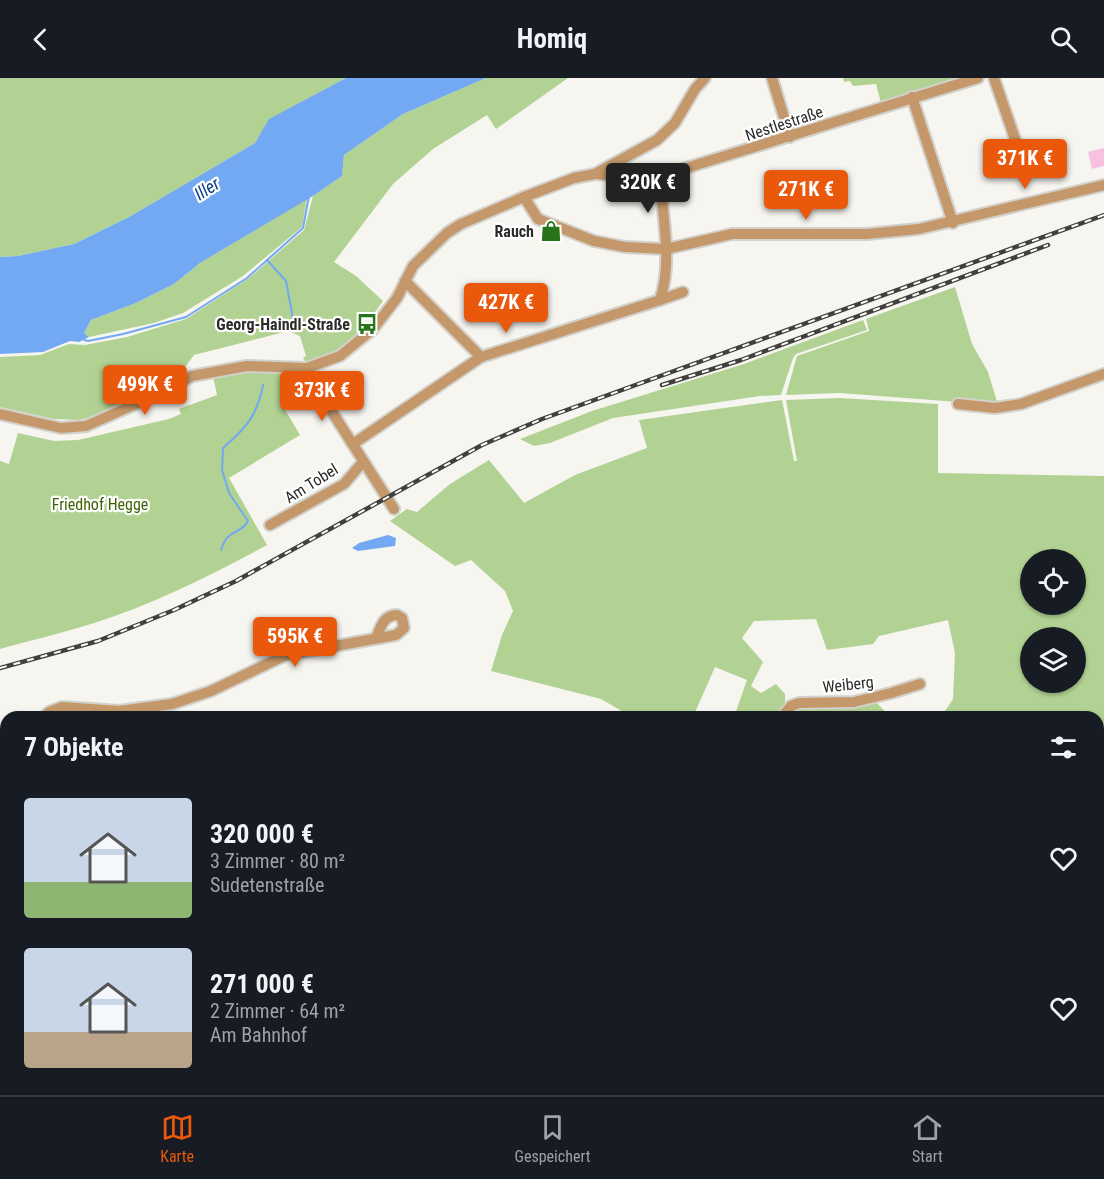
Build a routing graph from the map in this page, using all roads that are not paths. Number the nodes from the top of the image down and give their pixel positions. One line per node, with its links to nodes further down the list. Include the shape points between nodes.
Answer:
1 (705, 78): 8 (street, via 675,123 657,141)
2 (772, 78): 6 (street)
3 (978, 78): 5 (street, Nestlestraße)
4 (994, 78): 7 (street)
5 (912, 97): 6 (street, Nestlestraße); 12 (street)
6 (790, 137): 9 (street, Nestlestraße)
7 (1024, 165)
8 (595, 174): 9 (street, Nestlestraße); 11 (street, via 574,177)
9 (660, 176): 13 (street)
10 (1104, 185): 12 (street)
11 (524, 197): 13 (street, via 538,219 594,241); 14 (street, via 447,233 413,266)
12 (953, 223): 13 (street, via 867,234 732,234)
13 (666, 249): 16 (street)
14 (405, 281): 17 (street); 18 (street, via 385,314 358,342 340,356)
15 (683, 292): 16 (street)
16 (660, 300): 17 (street)
17 (481, 357): 22 (street)
18 (307, 368): 21 (street, via 248,366 192,376 86,426 61,428); 22 (street)
19 (1104, 374): 20 (street, via 1021,404 995,408)
20 (958, 404)
21 (0, 414)
22 (353, 444): 23 (street)
23 (363, 462): 24 (street); 25 (street, Am Tobel, via 344,484)
24 (394, 509)
25 (270, 525)
26 (377, 636): 30 (street, via 286,655 211,691 172,704)
27 (920, 684): 31 (street, Weiberg, via 854,702 799,703)
28 (52, 711): 29 (street, via 62,707)
29 (119, 711)
30 (119, 711)
31 (787, 711)

